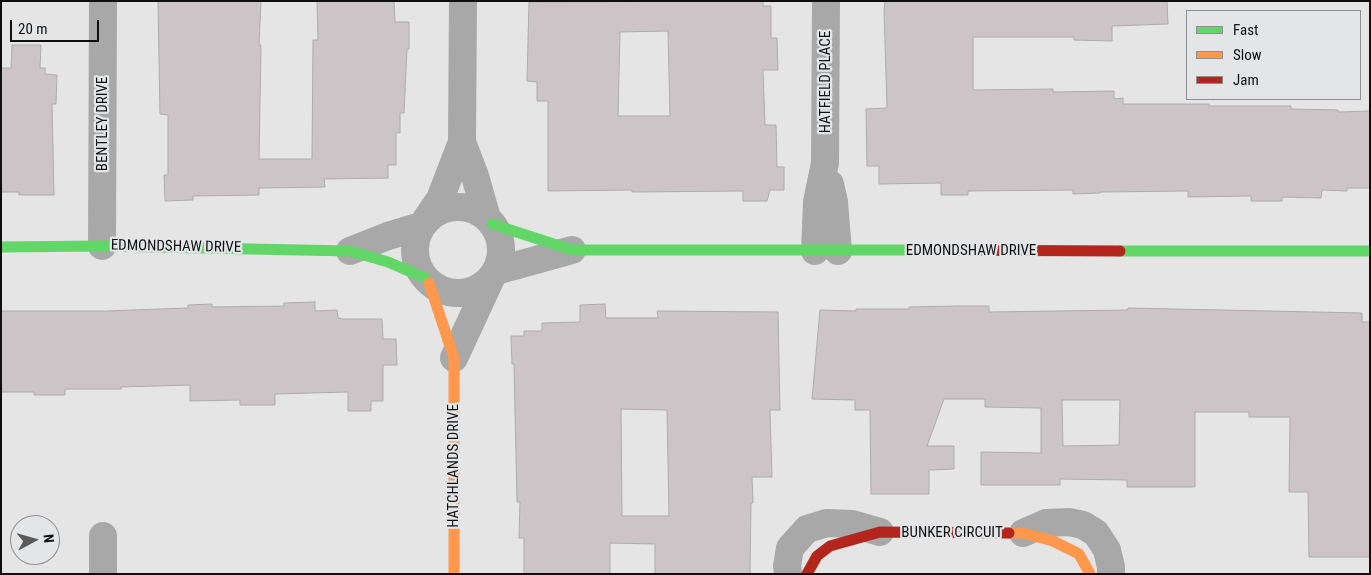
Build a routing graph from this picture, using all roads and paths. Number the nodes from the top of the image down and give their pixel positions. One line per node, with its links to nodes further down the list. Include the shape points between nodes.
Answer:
1 (103, 1): 7 (street, BENTLEY DRIVE)
2 (463, 1): 4 (street)
3 (826, 1): 11 (street, HATFIELD PLACE, via 826,163 834,202)
4 (462, 142): 5 (street); 6 (street, via 440,199)
5 (490, 221): 6 (street, via 476,210 462,207 435,213); 9 (street, EDMONDSHAW DRIVE); 13 (street, via 501,247)
6 (423, 224): 10 (street, EDMONDSHAW DRIVE); 14 (street, via 416,239 415,253 418,266)
7 (102, 246): 8 (street, EDMONDSHAW DRIVE); 10 (street, EDMONDSHAW DRIVE)
8 (1, 247)
9 (572, 250): 11 (street, EDMONDSHAW DRIVE); 13 (street, EDMONDSHAW DRIVE)
10 (350, 251): 14 (street, EDMONDSHAW DRIVE, via 388,262)
11 (827, 251): 12 (street, EDMONDSHAW DRIVE)
12 (1370, 251)
13 (493, 274): 14 (street, via 481,287 468,292 441,290); 15 (street, HATCHLANDS DRIVE)
14 (427, 280): 15 (street, HATCHLANDS DRIVE)
15 (454, 358): 20 (street, HATCHLANDS DRIVE)
16 (880, 532): 17 (street, BUNKER CIRCUIT); 21 (street, BUNKER CIRCUIT, via 852,524 827,523 807,529 790,548); 22 (street, BUNKER CIRCUIT, via 830,546 816,556)
17 (1023, 533): 23 (street, BUNKER CIRCUIT, via 1053,541 1079,554); 24 (street, BUNKER CIRCUIT, via 1046,523 1083,525 1096,533 1108,550)
18 (103, 536): 19 (street)
19 (103, 574)
20 (454, 574)
21 (788, 574)
22 (807, 574)
23 (1090, 574)
24 (1111, 574)

